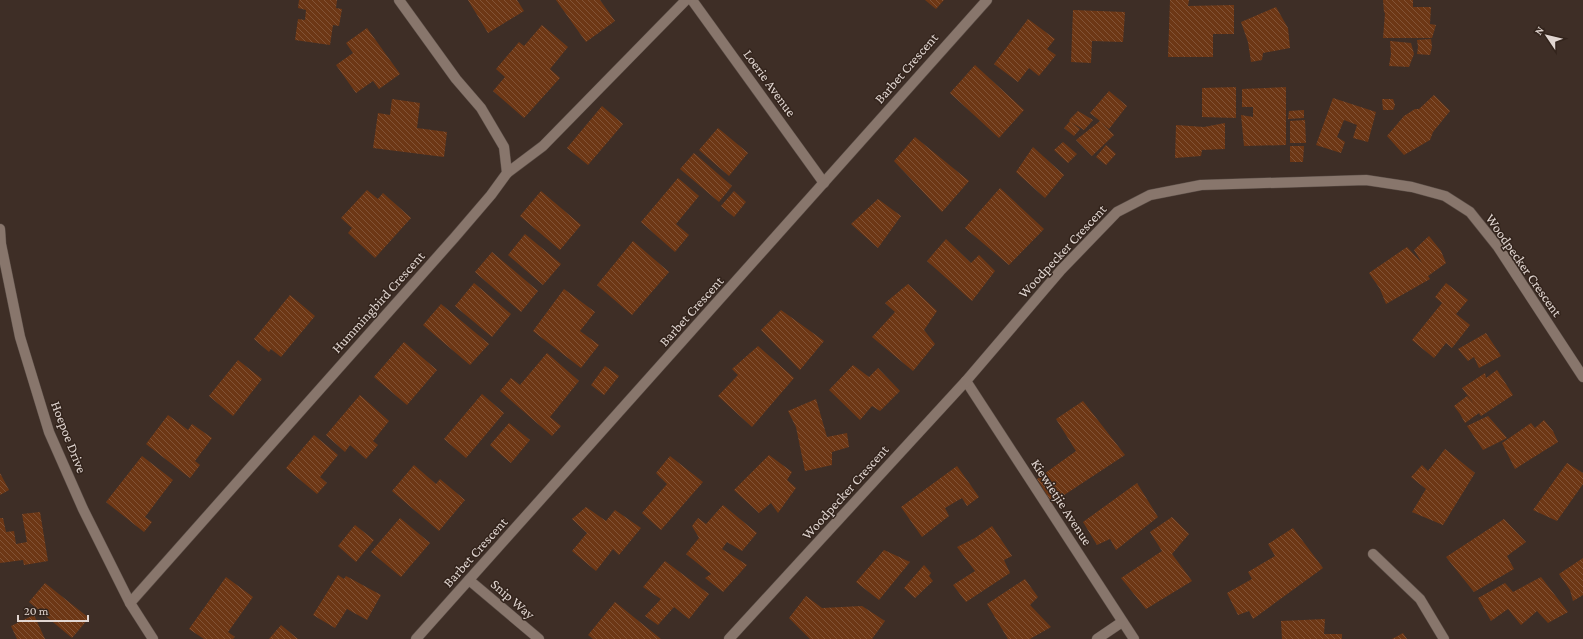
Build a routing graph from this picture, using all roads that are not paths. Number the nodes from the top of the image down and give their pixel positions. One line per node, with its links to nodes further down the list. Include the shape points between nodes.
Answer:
1 (399, 0): 5 (street, via 456,80 481,108 504,147)
2 (686, 0): 5 (street, Hummingbird Crescent, via 543,146)
3 (692, 0): 6 (street, Loerie Avenue)
4 (987, 0): 6 (street, Barbet Crescent)
5 (506, 173): 12 (street, Hummingbird Crescent, via 460,231)
6 (824, 183): 11 (street, Barbet Crescent)
7 (0, 229): 12 (street, Hoepoe Drive, via 20,336 49,432 83,509)
8 (1583, 378): 9 (street, Woodpecker Crescent, via 1498,247 1470,212 1445,196 1412,187 1366,180 1201,185 1150,196 1117,212 1061,270)
9 (966, 381): 13 (street, Kiewietjie Avenue); 17 (street, Woodpecker Crescent)
10 (1373, 554): 20 (street, via 1420,599)
11 (470, 580): 15 (street, Barbet Crescent); 16 (street, Snip Way)
12 (130, 603): 14 (street, Hoepoe Drive)
13 (1122, 622): 18 (street); 19 (street, Kiewietjie Avenue)
14 (153, 639)
15 (416, 639)
16 (538, 639)
17 (730, 639)
18 (1097, 639)
19 (1134, 639)
20 (1444, 639)

